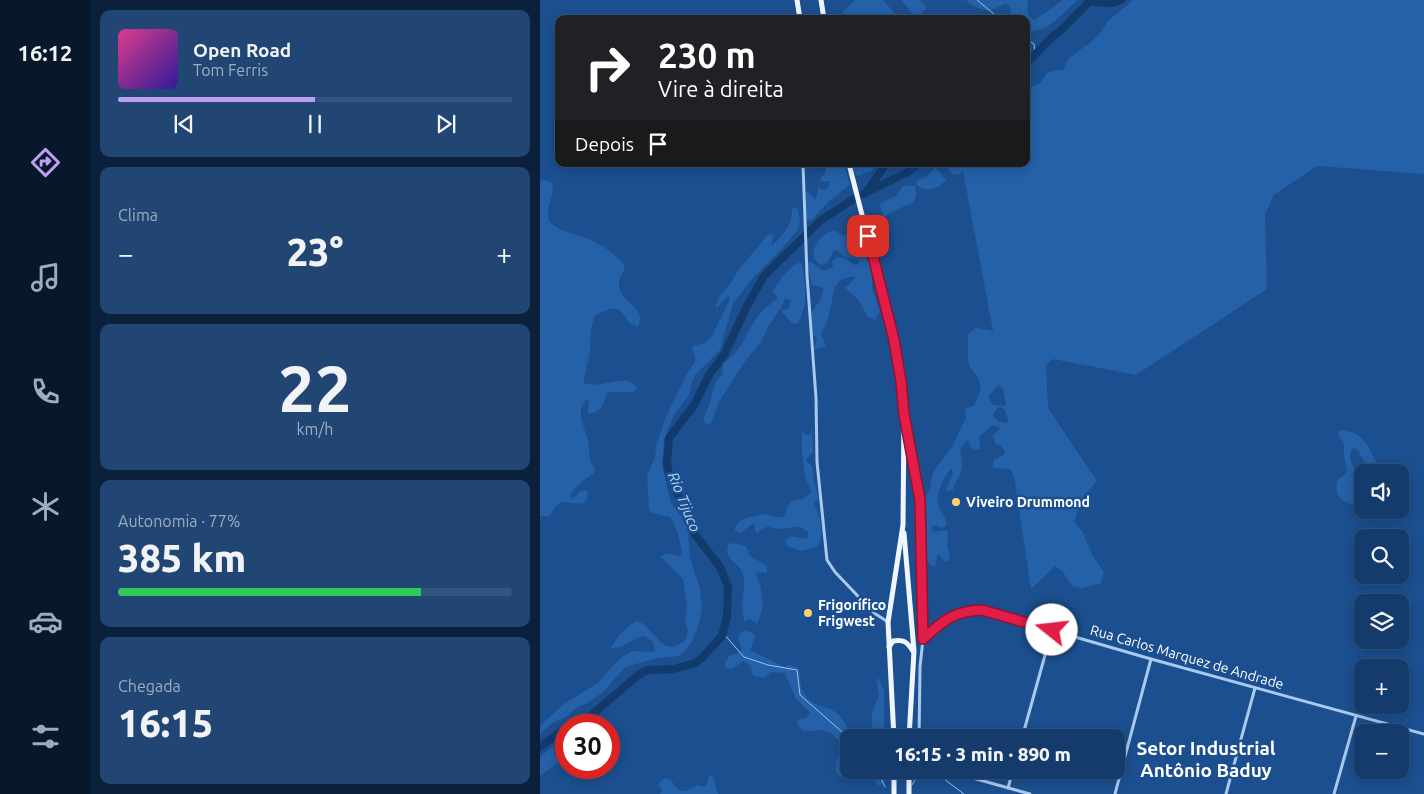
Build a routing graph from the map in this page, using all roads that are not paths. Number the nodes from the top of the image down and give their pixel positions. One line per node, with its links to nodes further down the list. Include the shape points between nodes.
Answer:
1 (797, 0): 3 (main road)
2 (821, 0): 4 (main road)
3 (799, 15)
4 (823, 15)
5 (803, 167): 9 (street, via 820,505 827,560 834,572 874,613)
6 (850, 167): 7 (main road, via 894,340)
7 (904, 414): 8 (main road); 11 (street, via 920,500)
8 (903, 525): 9 (main road); 13 (main road)
9 (888, 622): 12 (main road)
10 (1052, 630): 11 (street, Rua Carlos Marquez de Andrade, via 971,610 952,615); 14 (street, Rua Carlos Marquez de Andrade); 20 (street)
11 (923, 639): 19 (street)
12 (888, 647): 13 (main road, via 893,641 902,640); 17 (main road)
13 (914, 651): 18 (main road)
14 (1151, 659): 15 (street, Rua Carlos Marquez de Andrade); 30 (street)
15 (1254, 688): 16 (street, Rua Carlos Marquez de Andrade); 31 (street)
16 (1356, 716): 21 (street, Rua Carlos Marquez de Andrade); 32 (street)
17 (894, 729)
18 (910, 729)
19 (919, 729)
20 (1024, 729)
21 (1424, 734)
22 (894, 779): 27 (main road)
23 (909, 779): 28 (main road)
24 (976, 779): 26 (street)
25 (1010, 779): 26 (street)
26 (1008, 788): 29 (street)
27 (894, 794)
28 (909, 794)
29 (1030, 794)
30 (1115, 794)
31 (1226, 794)
32 (1334, 794)

